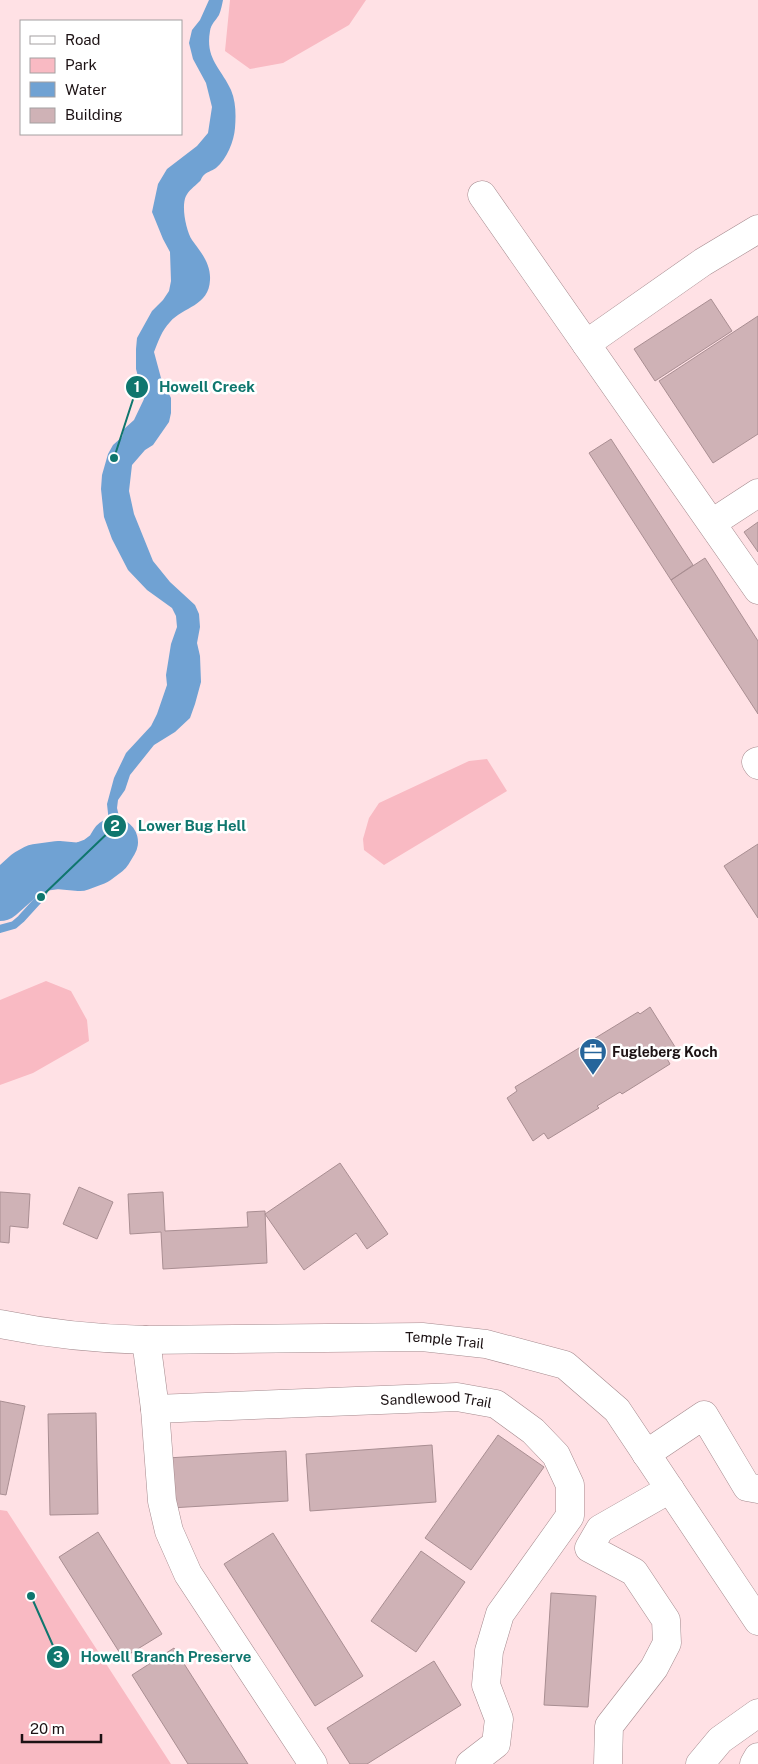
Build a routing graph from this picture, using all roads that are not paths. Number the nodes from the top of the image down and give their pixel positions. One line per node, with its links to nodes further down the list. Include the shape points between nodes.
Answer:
1 (482, 195): 3 (street)
2 (758, 229): 3 (street, via 702,262)
3 (586, 344): 5 (street)
4 (758, 494): 5 (street)
5 (712, 523): 6 (street)
6 (758, 590)
7 (0, 1324): 8 (street, Temple Trail, via 56,1334)
8 (146, 1340): 9 (street); 10 (street, Temple Trail, via 422,1337 486,1344 565,1365 617,1410)
9 (154, 1409): 16 (street, via 162,1501 169,1531 188,1574); 17 (street, Sandlewood Trail, via 457,1397 496,1404 533,1431 556,1455 570,1485 570,1516 500,1614 488,1652 486,1684 499,1718 496,1744)
10 (646, 1454): 11 (street, Temple Trail); 12 (street, via 704,1415 747,1487)
11 (670, 1489): 13 (street, Temple Trail); 18 (street, via 600,1529 589,1548 634,1572 666,1620 667,1643 654,1668 609,1726)
12 (758, 1489)
13 (758, 1621)
14 (758, 1714): 19 (street, via 720,1740)
15 (758, 1757): 20 (street)
16 (313, 1764)
17 (470, 1764)
18 (608, 1764)
19 (700, 1764)
20 (754, 1764)

